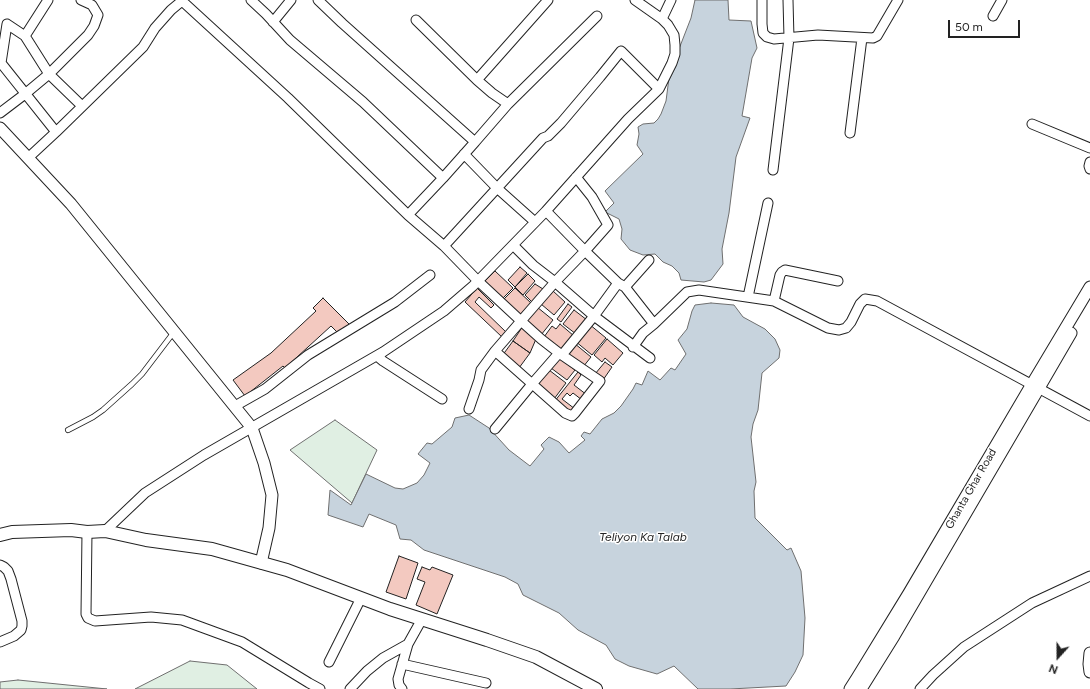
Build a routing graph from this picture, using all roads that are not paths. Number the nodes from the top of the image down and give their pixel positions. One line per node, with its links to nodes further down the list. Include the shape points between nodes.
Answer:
1 (48, 0): 19 (street)
2 (81, 0): 22 (street, via 92,5 98,15 94,26)
3 (182, 0): 27 (street, via 155,28 143,47); 45 (street, via 288,98)
4 (251, 0): 18 (street)
5 (291, 0): 18 (street)
6 (318, 0): 33 (street)
7 (548, 0): 23 (street)
8 (635, 0): 16 (street)
9 (671, 0): 16 (street)
10 (762, 0): 20 (street, via 763,33 774,39)
11 (788, 0): 20 (street)
12 (898, 0): 21 (street, via 878,36)
13 (1002, 0): 15 (street)
14 (597, 16): 26 (street)
15 (993, 16)
16 (662, 19): 24 (street, via 674,35 676,45 672,64)
17 (416, 20): 23 (street)
18 (274, 22): 41 (street, via 290,40 362,102)
19 (25, 36): 22 (street); 25 (street, via 7,24 1,63)
20 (789, 38): 21 (street, via 818,35); 38 (street)
21 (862, 38): 32 (street)
22 (49, 74): 25 (street); 27 (street)
23 (477, 80): 26 (street)
24 (659, 89): 40 (street); 42 (street, via 620,51 561,123 543,138)
25 (25, 94): 28 (street); 31 (street)
26 (508, 104): 33 (street)
27 (82, 106): 31 (street)
28 (0, 113)
29 (1032, 124): 34 (street)
30 (0, 128): 36 (street)
31 (56, 132): 36 (street)
32 (850, 133)
33 (475, 142): 35 (street)
34 (1090, 148)
35 (464, 154): 41 (street); 42 (street)
36 (28, 158): 63 (street, via 71,204)
37 (1090, 162): 39 (street)
38 (773, 170)
39 (1090, 170)
40 (576, 177): 44 (street); 49 (street, via 592,197 608,225)
41 (443, 178): 45 (street)
42 (497, 188): 46 (street); 47 (street)
43 (768, 203): 57 (street)
44 (546, 211): 46 (street); 49 (street)
45 (408, 215): 47 (street)
46 (535, 222): 48 (street)
47 (444, 246): 52 (street)
48 (513, 246): 52 (street); 54 (street)
49 (585, 251): 54 (street); 55 (street)
50 (649, 260): 55 (street)
51 (430, 275): 72 (street, via 395,302 308,355 265,389)
52 (478, 281): 61 (street); 67 (street, via 444,311)
53 (838, 281): 58 (street, via 785,270 780,275)
54 (555, 282): 60 (street); 61 (street)
55 (622, 285): 60 (street); 62 (street)
56 (1090, 287): 70 (street, Ghanta Ghar Road)
57 (748, 297): 58 (street); 62 (street, via 699,290 687,292)
58 (774, 301): 70 (street, via 828,328 839,330 846,328 865,299 877,300)
59 (1090, 302): 70 (street, Ghanta Ghar Road)
60 (594, 316): 64 (street); 66 (street)
61 (521, 320): 65 (street); 66 (street)
62 (654, 324): 64 (street, via 643,333)
63 (174, 332): 72 (street); 77 (lane, via 132,384 103,410)
64 (633, 347): 68 (street)
65 (495, 351): 69 (street); 73 (street, via 481,370)
66 (560, 354): 69 (street); 69 (street, via 600,381 575,413 572,416 565,413)
67 (377, 356): 71 (street); 75 (street)
68 (650, 358)
69 (532, 384): 76 (street)
70 (1035, 386): 74 (street); 97 (street, Ghanta Ghar Road); 98 (street, Ghanta Ghar Road, via 898,630)
71 (442, 399)
72 (235, 406): 75 (street)
73 (469, 409)
74 (1090, 416)
75 (252, 428): 78 (street, via 145,493); 81 (street, via 272,496 269,528)
76 (496, 429)
77 (68, 430)
78 (105, 531): 79 (main road); 81 (main road, via 146,540 212,549)
79 (87, 532): 80 (main road, via 12,532); 93 (street, via 88,618 95,621 151,617 182,620 242,642)
80 (0, 535)
81 (261, 563): 84 (main road)
82 (0, 565): 86 (street, via 8,571 22,621 21,630)
83 (1090, 576): 99 (street, via 1032,603 964,647)
84 (361, 598): 85 (main road); 89 (street)
85 (422, 619): 87 (street); 96 (main road, via 536,657)
86 (0, 642)
87 (408, 644): 90 (street); 94 (street, via 383,658)
88 (1090, 653): 91 (street)
89 (329, 662)
90 (402, 664): 92 (street); 95 (street, via 398,679)
91 (1090, 672)
92 (486, 682)
93 (320, 689)
94 (350, 689)
95 (402, 689)
96 (596, 689)
97 (850, 689)
98 (861, 689)
99 (920, 689)

